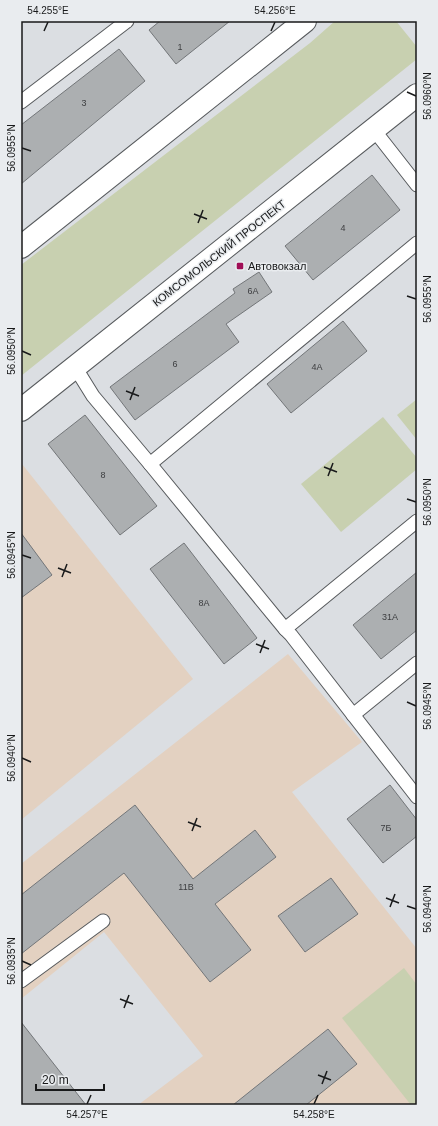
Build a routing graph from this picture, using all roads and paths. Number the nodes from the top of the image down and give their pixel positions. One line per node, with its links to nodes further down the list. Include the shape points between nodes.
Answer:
1 (127, 21): 4 (lane)
2 (305, 21): 8 (main road)
3 (417, 95): 5 (main road, КОМСОМОЛЬСКИЙ ПРОСПЕКТ)
4 (21, 102)
5 (374, 130): 6 (lane); 9 (main road, КОМСОМОЛЬСКИЙ ПРОСПЕКТ)
6 (417, 185)
7 (417, 242): 11 (lane)
8 (21, 247)
9 (75, 367): 10 (main road, КОМСОМОЛЬСКИЙ ПРОСПЕКТ); 11 (lane, via 93,396)
10 (21, 410)
11 (150, 464): 13 (lane)
12 (417, 521): 13 (lane)
13 (285, 629): 15 (lane)
14 (417, 663): 15 (lane)
15 (353, 715): 16 (lane)
16 (417, 797)
17 (103, 921): 18 (lane)
18 (21, 981)

